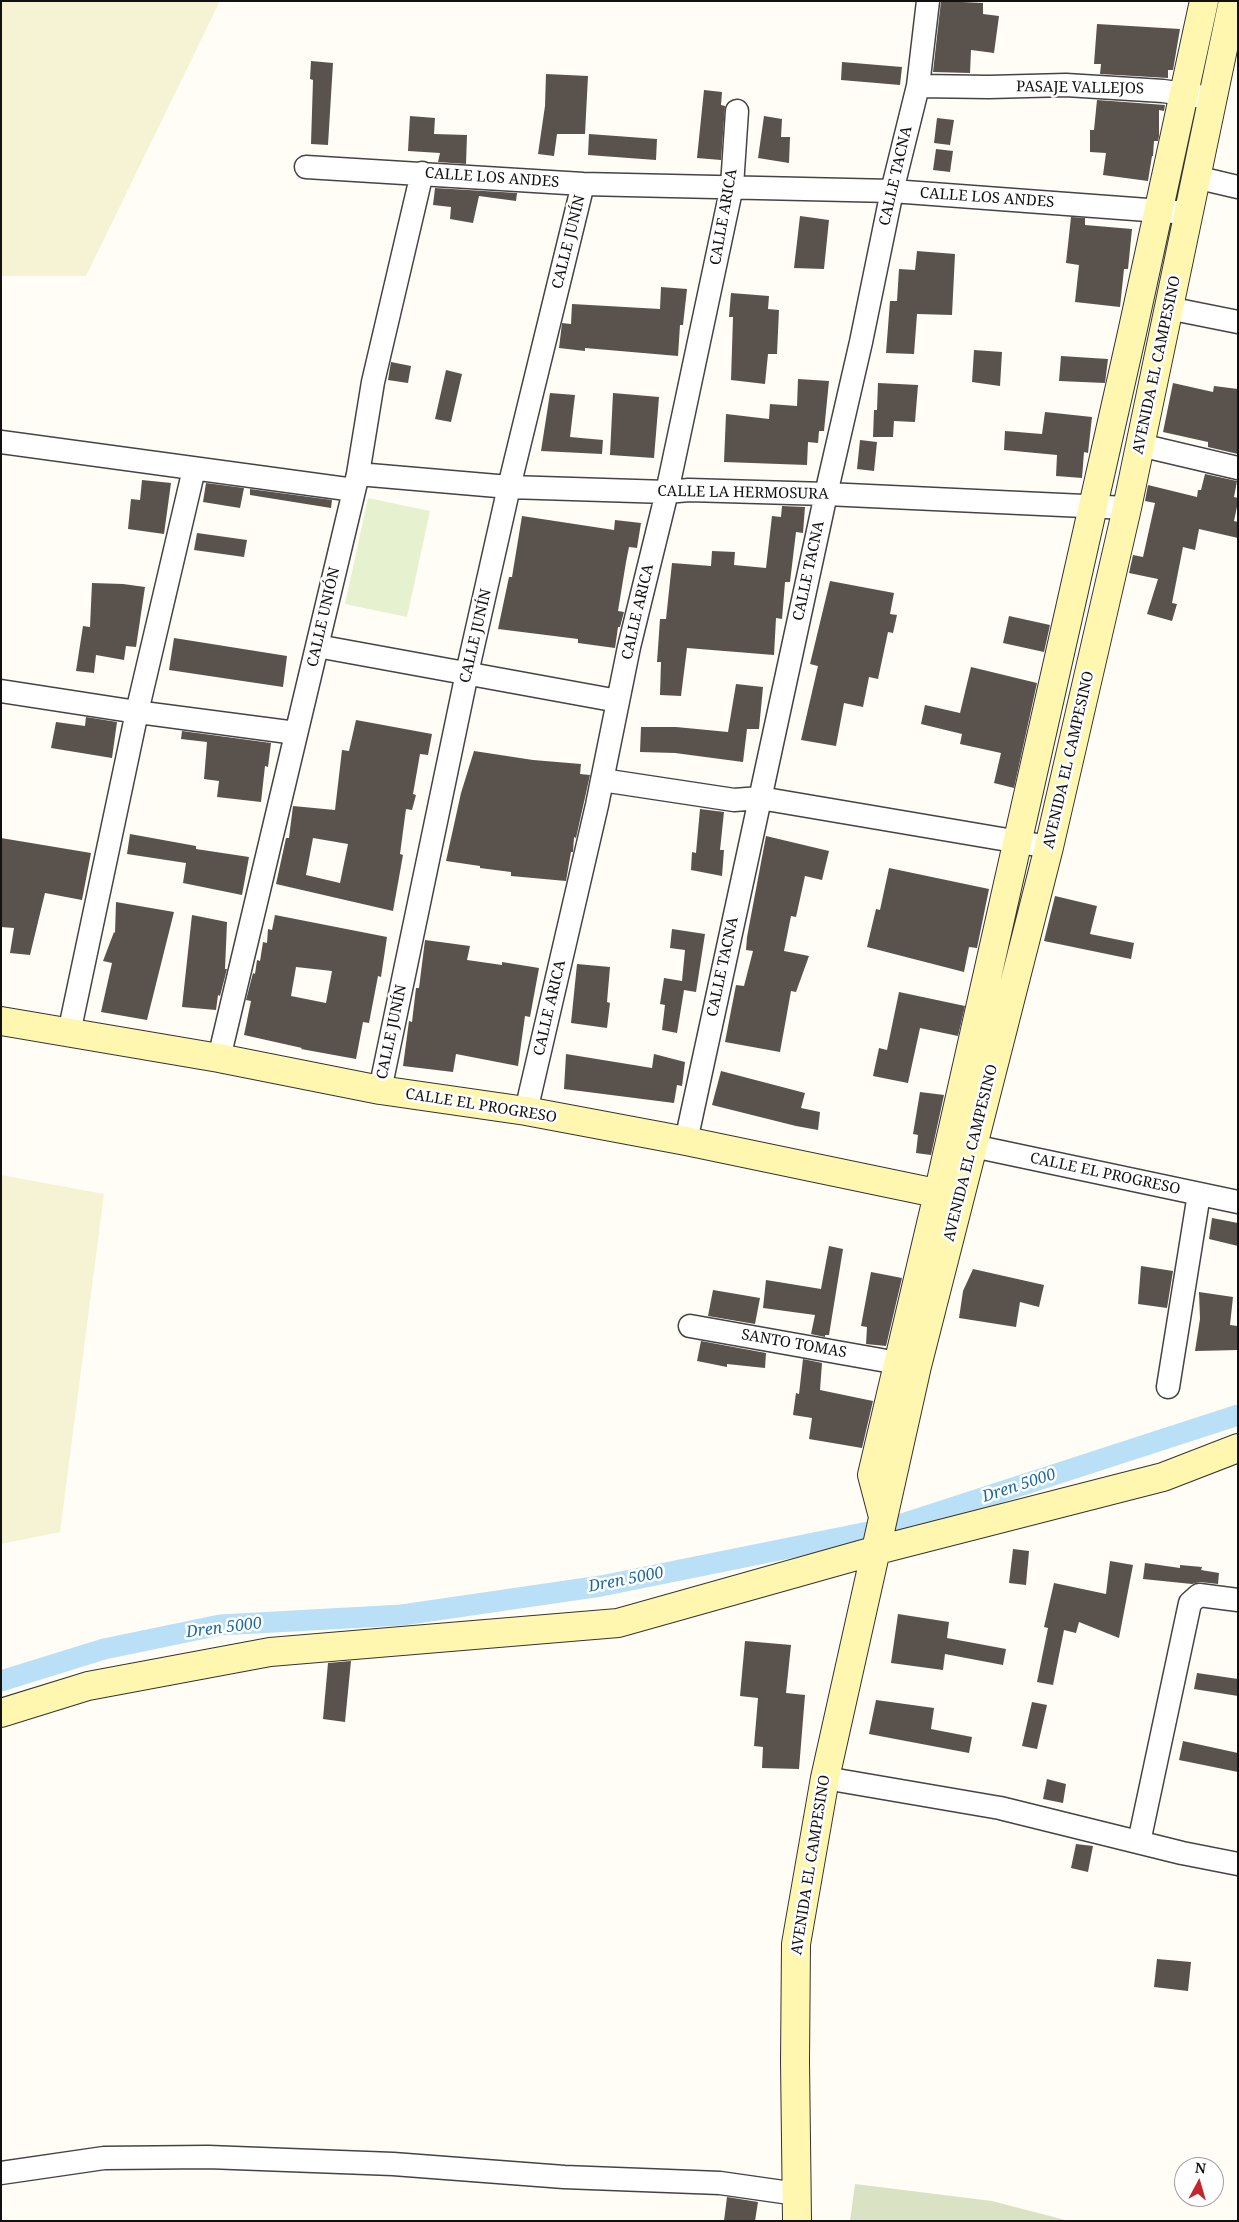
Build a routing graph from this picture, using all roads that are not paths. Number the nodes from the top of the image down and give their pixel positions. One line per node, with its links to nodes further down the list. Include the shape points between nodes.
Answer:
1 (928, 1): 5 (street, CALLE TACNA)
2 (1204, 1): 6 (street, AVENIDA EL CAMPESINO)
3 (1233, 1): 4 (street, AVENIDA EL CAMPESINO)
4 (1232, 34): 7 (street, AVENIDA EL CAMPESINO)
5 (918, 86): 6 (street, PASAJE VALLEJOS, via 1066,84); 15 (street, CALLE TACNA)
6 (1184, 94): 7 (street, PASAJE VALLEJOS); 16 (street, AVENIDA EL CAMPESINO)
7 (1212, 98): 11 (street, AVENIDA EL CAMPESINO)
8 (737, 111): 13 (street, CALLE ARICA)
9 (306, 167): 10 (street, CALLE LOS ANDES)
10 (422, 173): 12 (street, CALLE LOS ANDES); 24 (street, CALLE UNIÓN, via 373,382)
11 (1195, 177): 14 (street); 17 (street, AVENIDA EL CAMPESINO)
12 (583, 184): 13 (street, CALLE LOS ANDES); 25 (street, CALLE JUNÍN)
13 (732, 186): 15 (street, CALLE LOS ANDES); 26 (street, CALLE ARICA)
14 (1238, 187)
15 (892, 191): 16 (street, CALLE LOS ANDES); 27 (street, CALLE TACNA)
16 (1159, 211): 17 (street, CALLE LOS ANDES); 28 (street, AVENIDA EL CAMPESINO)
17 (1188, 213): 18 (street, AVENIDA EL CAMPESINO)
18 (1168, 308): 19 (street); 21 (street, AVENIDA EL CAMPESINO)
19 (1238, 322)
20 (1, 442): 23 (street, CALLE LA HERMOSURA)
21 (1140, 446): 22 (street); 29 (street, AVENIDA EL CAMPESINO)
22 (1238, 468)
23 (194, 469): 24 (street, CALLE LA HERMOSURA); 34 (street)
24 (356, 482): 25 (street, CALLE LA HERMOSURA); 30 (street, CALLE UNIÓN)
25 (509, 487): 26 (street, CALLE LA HERMOSURA); 31 (street, CALLE JUNÍN)
26 (667, 492): 27 (street, CALLE LA HERMOSURA); 33 (street, CALLE ARICA)
27 (826, 494): 28 (street, CALLE LA HERMOSURA); 37 (street, CALLE TACNA)
28 (1093, 506): 29 (street, CALLE LA HERMOSURA); 38 (street, AVENIDA EL CAMPESINO)
29 (1127, 508): 39 (street, AVENIDA EL CAMPESINO)
30 (317, 646): 31 (street); 35 (street, CALLE UNIÓN)
31 (467, 672): 33 (street); 43 (street, CALLE JUNÍN)
32 (1, 691): 34 (street)
33 (618, 701): 36 (street, CALLE ARICA)
34 (137, 712): 35 (street); 41 (street)
35 (296, 733): 42 (street, CALLE UNIÓN)
36 (602, 780): 37 (street, via 734,800); 44 (street, CALLE ARICA)
37 (760, 798): 38 (street); 45 (street, CALLE TACNA)
38 (1018, 842): 39 (street); 48 (street, AVENIDA EL CAMPESINO)
39 (1049, 847): 46 (street, AVENIDA EL CAMPESINO)
40 (1, 1021): 41 (street, CALLE EL PROGRESO)
41 (69, 1033): 42 (street, CALLE EL PROGRESO)
42 (220, 1058): 43 (street, CALLE EL PROGRESO)
43 (380, 1090): 44 (street, CALLE EL PROGRESO)
44 (526, 1111): 45 (street, CALLE EL PROGRESO)
45 (686, 1141): 48 (street, CALLE EL PROGRESO)
46 (973, 1146): 47 (street, CALLE EL PROGRESO); 48 (street, AVENIDA EL CAMPESINO)
47 (1199, 1194): 49 (street, CALLE EL PROGRESO); 52 (street)
48 (949, 1195): 51 (street, AVENIDA EL CAMPESINO); 54 (street, AVENIDA EL CAMPESINO)
49 (1238, 1202)
50 (690, 1326): 51 (street, SANTO TOMAS)
51 (898, 1363): 54 (street, AVENIDA EL CAMPESINO, via 872,1476)
52 (1168, 1387)
53 (1238, 1448): 55 (street, via 1163,1477)
54 (883, 1514): 55 (street, AVENIDA EL CAMPESINO)
55 (875, 1549): 57 (street, via 618,1624 270,1652 88,1686); 58 (street, AVENIDA EL CAMPESINO)
56 (1238, 1600): 59 (street, via 1199,1595 1190,1603)
57 (1, 1713)
58 (825, 1778): 59 (street, via 1000,1808); 62 (street, AVENIDA EL CAMPESINO, via 796,1944)
59 (1138, 1842): 60 (street)
60 (1238, 1864)
61 (1, 2173): 62 (street, via 104,2158 208,2157 720,2183)
62 (797, 2194): 63 (street, AVENIDA EL CAMPESINO)
63 (797, 2221)

